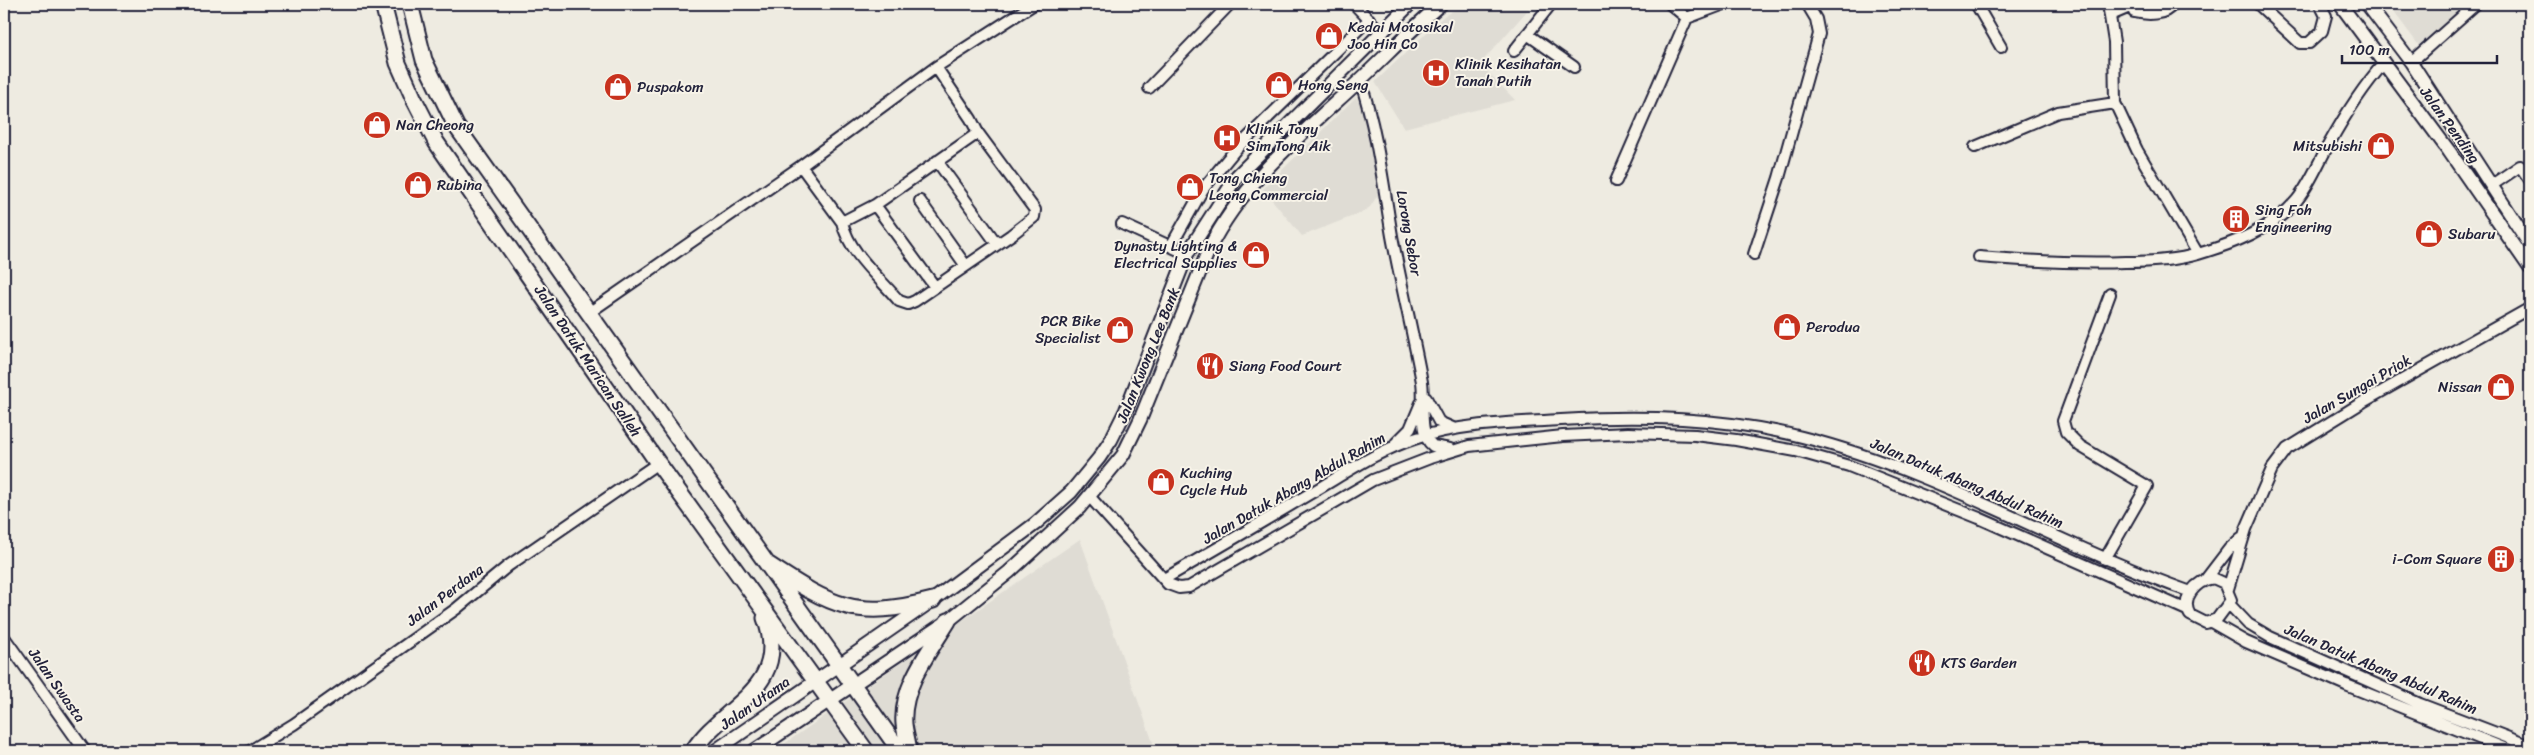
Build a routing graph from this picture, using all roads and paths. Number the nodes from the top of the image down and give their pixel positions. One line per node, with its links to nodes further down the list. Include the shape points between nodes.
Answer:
1 (383, 4): 64 (highway, Jalan Datuk Marican Salleh, via 398,63 436,142)
2 (410, 4): 58 (highway, Jalan Datuk Marican Salleh, via 424,60 456,126)
3 (1034, 4): 30 (street)
4 (1230, 4): 33 (street)
5 (1354, 4): 23 (street)
6 (1410, 4): 24 (main road, Jalan Kwong Lee Bank)
7 (1441, 4): 32 (main road, Jalan Kwong Lee Bank)
8 (1551, 4): 25 (street)
9 (1670, 4): 22 (street)
10 (1724, 4): 22 (street)
11 (1807, 4): 50 (street, via 1819,34)
12 (1976, 4): 26 (street)
13 (2108, 4): 21 (street)
14 (2173, 4): 20 (street, via 2169,10 2154,14 2134,12)
15 (2258, 4): 16 (street, via 2300,43 2309,44 2322,31 2326,16)
16 (2320, 4)
17 (2340, 4): 29 (main road, Jalan Pending)
18 (2367, 4): 28 (main road, Jalan Pending)
19 (2476, 4): 28 (street)
20 (2132, 5): 21 (street)
21 (2111, 15): 34 (street)
22 (1687, 18): 40 (street)
23 (1369, 19): 24 (street); 48 (street, via 1236,149 1203,189)
24 (1381, 32): 49 (main road, Jalan Kwong Lee Bank, via 1237,176)
25 (1527, 34): 27 (street); 31 (street)
26 (2000, 47)
27 (1514, 51)
28 (2411, 62): 41 (main road, Jalan Pending)
29 (2384, 63): 51 (street, via 2356,98 2296,201 2253,233 2228,246); 54 (main road, Jalan Pending)
30 (936, 67): 35 (street); 38 (street)
31 (1574, 67)
32 (1360, 80): 59 (street, Lorong Sebor, via 1377,141 1392,236); 65 (main road, Jalan Kwong Lee Bank, via 1249,188 1222,225 1123,455)
33 (1149, 88)
34 (2115, 103): 36 (street, via 2058,112); 51 (street, via 2137,150)
35 (978, 133): 37 (street); 46 (street, via 1036,214)
36 (1975, 146)
37 (937, 161): 43 (street); 46 (street)
38 (801, 166): 44 (street); 58 (street)
39 (2530, 180): 41 (street, via 2520,166)
40 (1616, 181)
41 (2492, 185): 47 (main road, Jalan Pending)
42 (920, 201): 53 (street)
43 (875, 205): 44 (street); 55 (street)
44 (842, 222): 55 (street, via 845,236 899,301 916,302)
45 (1122, 224): 48 (street)
46 (997, 244): 53 (street)
47 (2530, 245)
48 (1171, 246): 49 (street)
49 (1187, 254): 73 (main road, Jalan Kwong Lee Bank, via 1126,410 1099,458 1071,492 1035,524)
50 (1754, 254)
51 (2198, 254): 52 (street, via 2144,262 2073,264)
52 (1979, 257)
53 (966, 266): 55 (street)
54 (2530, 268)
55 (935, 287)
56 (2110, 294): 67 (street, via 2063,421 2066,432 2080,446 2146,486)
57 (2530, 308): 66 (street, Jalan Sungai Priok, via 2286,449 2272,469)
58 (590, 312): 68 (highway, Jalan Datuk Marican Salleh)
59 (1424, 392): 60 (street, via 1432,414 1439,422); 61 (street); 63 (street, via 1410,429)
60 (1458, 429): 61 (street, Jalan Datuk Abang Abdul Rahim); 67 (street, Jalan Datuk Abang Abdul Rahim, via 1624,418 1693,419 1759,428 1846,449 1905,470)
61 (1424, 436): 62 (street, via 1433,446); 63 (street, Jalan Datuk Abang Abdul Rahim)
62 (1459, 449): 70 (street, Jalan Datuk Abang Abdul Rahim, via 1373,480 1189,587 1179,588); 76 (street, Jalan Datuk Abang Abdul Rahim, via 1563,436 1628,433 1696,435 1796,451 1849,466 1920,493)
63 (1389, 450): 70 (street, Jalan Datuk Abang Abdul Rahim)
64 (658, 462): 74 (highway, Jalan Datuk Marican Salleh); 87 (street, Jalan Perdana, via 508,566 456,608 294,724)
65 (1089, 496): 70 (street); 77 (main road, Jalan Kwong Lee Bank, via 1009,572)
66 (2242, 538): 69 (street, via 2229,549); 71 (street)
67 (2104, 559): 72 (street, Jalan Datuk Abang Abdul Rahim)
68 (762, 560): 73 (highway, via 819,597 842,606 881,609); 80 (highway, Jalan Datuk Marican Salleh)
69 (2206, 579): 71 (street, via 2218,580); 72 (street)
70 (1164, 580)
71 (2228, 589): 75 (street)
72 (2190, 592): 76 (street)
73 (933, 600): 80 (main road, Jalan Kwong Lee Bank)
74 (760, 604): 81 (highway, Jalan Datuk Marican Salleh); 88 (highway, via 771,639 764,673 752,693)
75 (2229, 604): 78 (street); 84 (street, Jalan Datuk Abang Abdul Rahim, via 2248,624 2270,637 2425,706)
76 (2187, 610): 78 (street, via 2199,621)
77 (948, 621): 82 (main road, Jalan Kwong Lee Bank); 93 (highway, via 914,677 906,701 904,724)
78 (2211, 622): 85 (street, Jalan Datuk Abang Abdul Rahim, via 2246,642 2346,685)
79 (4, 637): 86 (street, Jalan Swasta)
80 (837, 666): 81 (main road, Jalan Utama); 82 (highway, Jalan Datuk Marican Salleh)
81 (814, 681): 83 (highway, Jalan Datuk Marican Salleh); 89 (main road, Jalan Utama)
82 (851, 685): 83 (main road, Jalan Kwong Lee Bank); 92 (highway, Jalan Datuk Marican Salleh)
83 (828, 700): 90 (main road); 91 (highway, Jalan Datuk Marican Salleh)
84 (2530, 746)
85 (2509, 750)
86 (85, 751)
87 (250, 751)
88 (694, 751)
89 (716, 751)
90 (754, 751)
91 (866, 751)
92 (900, 751)
93 (909, 751)

